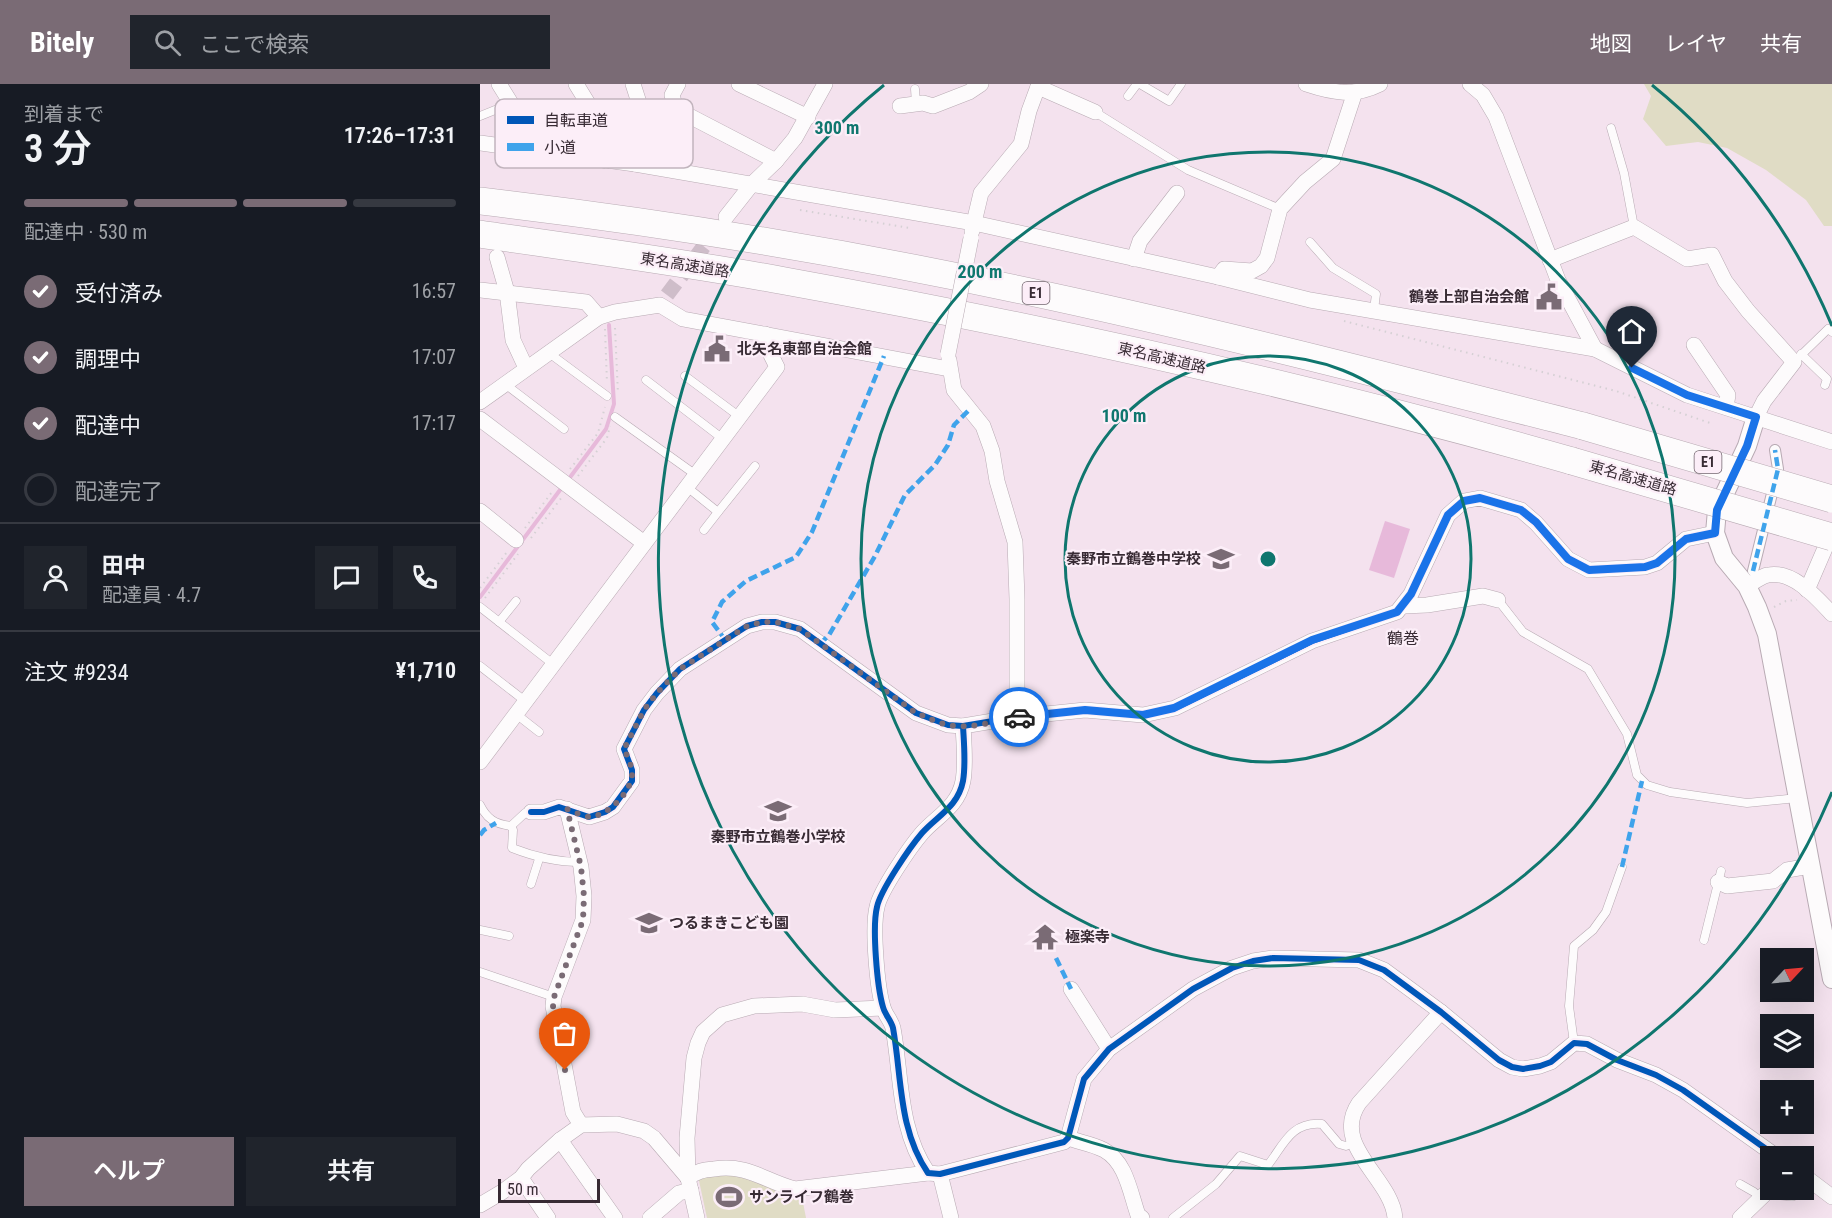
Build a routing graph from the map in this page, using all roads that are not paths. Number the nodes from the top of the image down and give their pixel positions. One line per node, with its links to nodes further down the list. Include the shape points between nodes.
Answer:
1 (499, 84): 16 (street)
2 (576, 84): 17 (street)
3 (633, 84): 18 (street)
4 (678, 84): 19 (street)
5 (740, 84): 24 (street)
6 (825, 84): 24 (street)
7 (981, 84): 20 (street, via 933,106 915,97)
8 (1138, 84): 9 (lane, via 1169,100); 15 (lane)
9 (1181, 84)
10 (1306, 84): 14 (street, via 1329,92)
11 (1380, 84): 14 (street)
12 (1470, 84): 42 (street, via 1483,95 1496,117)
13 (1039, 85): 22 (street); 37 (street, via 1021,144 981,193)
14 (1354, 92): 34 (street, via 1332,159)
15 (1128, 96)
16 (507, 99)
17 (585, 99)
18 (638, 99)
19 (673, 99)
20 (900, 106)
21 (495, 110): 23 (lane)
22 (1095, 112): 34 (lane, via 1188,170)
23 (480, 116)
24 (808, 117): 29 (street)
25 (693, 118): 29 (street)
26 (1611, 128): 36 (lane)
27 (480, 143): 28 (street)
28 (495, 145)
29 (776, 161): 31 (street)
30 (658, 168): 31 (street)
31 (752, 184): 35 (street); 37 (street)
32 (1177, 192): 41 (street, via 1140,241)
33 (480, 201): 73 (highway, E1, bridge, via 788,246 1015,288 1583,426)
34 (1280, 209): 43 (street, via 1267,258 1261,266 1252,271 1224,269)
35 (726, 217)
36 (1634, 227): 42 (street); 53 (street, via 1687,260 1712,255 1725,281 1748,311)
37 (972, 231): 41 (street); 54 (street, bridge)
38 (480, 234): 79 (highway, 東名高速道路 / E1, bridge, via 782,280 1148,355 1432,421)
39 (1310, 242): 46 (lane, via 1333,268 1376,294)
40 (497, 257): 45 (street)
41 (1134, 259): 43 (street)
42 (1550, 260): 51 (street)
43 (1218, 277): 46 (street, via 1310,300)
44 (480, 290): 45 (street)
45 (507, 292): 47 (street, via 586,302); 55 (street, via 513,340)
46 (1374, 310): 51 (street)
47 (602, 321): 49 (street, via 615,312 663,300 683,319); 52 (street)
48 (1832, 332): 53 (lane, via 1828,329)
49 (765, 334): 54 (street); 64 (street, via 777,367)
50 (1694, 345): 62 (street, via 1728,396)
51 (1595, 349): 62 (street, via 1687,395)
52 (549, 353): 55 (street); 60 (lane)
53 (1798, 358): 59 (lane, via 1824,374); 65 (street)
54 (949, 362): 94 (street, via 954,390 983,426 1014,542)
55 (526, 368): 58 (street)
56 (685, 376): 64 (lane)
57 (646, 380): 68 (lane)
58 (505, 384): 61 (street); 67 (lane)
59 (1825, 385)
60 (607, 396)
61 (480, 402)
62 (1726, 407): 65 (street)
63 (615, 417): 72 (lane)
64 (740, 417): 68 (street)
65 (1756, 417): 69 (street); 78 (street, via 1717,510)
66 (480, 419): 81 (street)
67 (564, 429)
68 (723, 439): 72 (street)
69 (1832, 442)
70 (1775, 450): 82 (street, via 1778,469)
71 (755, 466): 75 (lane)
72 (691, 481): 75 (lane); 81 (street)
73 (1832, 499)
74 (480, 511): 80 (street)
75 (718, 512): 76 (lane)
76 (704, 530)
77 (1832, 532): 83 (street)
78 (1715, 533): 82 (street, via 1724,558); 86 (street, via 1686,539 1657,563 1645,567 1589,570 1568,559 1521,510 1480,498 1464,501 1448,515)
79 (1832, 537)
80 (516, 540)
81 (644, 543): 90 (street)
82 (1750, 579): 83 (street, via 1785,576); 98 (street, via 1767,634)
83 (1803, 595): 88 (street)
84 (1498, 600): 86 (street, via 1483,596); 98 (lane, via 1523,632 1588,669 1626,734 1637,775 1647,784 1670,792 1747,803)
85 (516, 601): 89 (lane)
86 (1404, 606): 94 (street, via 1397,612 1312,640 1174,708 1143,715 1085,710)
87 (480, 607): 89 (lane)
88 (1832, 614)
89 (499, 622): 90 (lane)
90 (553, 664): 92 (street)
91 (480, 666): 92 (lane)
92 (525, 702): 93 (street)
93 (516, 714): 96 (lane); 97 (street)
94 (1017, 717): 95 (street)
95 (963, 726): 100 (street, via 948,725 916,713 800,629 762,622 747,626 680,669 657,693 624,749 632,781 613,807 589,817); 116 (street, via 963,782 952,807 922,833 877,907 875,945)
96 (539, 732)
97 (481, 759)
98 (1797, 798): 105 (street)
99 (480, 805): 102 (lane, via 486,817 499,825)
100 (567, 809): 101 (street); 104 (street)
101 (531, 812): 102 (lane)
102 (511, 826): 103 (lane, via 512,848)
103 (539, 859): 104 (lane); 108 (lane)
104 (580, 862): 115 (street, via 583,920)
105 (1810, 866): 107 (street, via 1787,870 1773,881 1727,886); 113 (street)
106 (1622, 867): 118 (lane, via 1606,912 1574,946 1569,1006)
107 (1720, 876): 111 (lane)
108 (531, 884)
109 (480, 930): 110 (lane)
110 (509, 936)
111 (1704, 940)
112 (480, 972): 115 (lane)
113 (1832, 979)
114 (1071, 989): 119 (street)
115 (554, 997): 120 (street, via 573,1112)
116 (883, 1008): 125 (street, via 892,1024 901,1103 909,1133 921,1162); 127 (street, via 754,1006 722,1015 712,1023 703,1032 694,1058 687,1138)
117 (1441, 1012): 118 (street, via 1512,1067 1523,1069 1551,1062); 119 (street, via 1384,970 1359,960 1273,958 1232,968 1193,988); 123 (street, via 1353,1111 1350,1125)
118 (1574, 1043): 124 (street, via 1587,1044 1656,1075)
119 (1109, 1049): 121 (street, via 1084,1079)
120 (581, 1125): 122 (street); 127 (street, via 617,1124 644,1131)
121 (1068, 1138): 125 (street); 139 (street, via 1113,1156 1121,1166)
122 (560, 1140): 126 (street); 135 (street)
123 (1354, 1142): 140 (lane, via 1339,1144 1322,1124 1313,1123 1292,1132 1268,1165 1240,1156 1216,1184); 141 (street, via 1388,1196)
124 (1762, 1146)
125 (934, 1173): 127 (street, via 795,1189 731,1167 697,1171); 138 (street)
126 (521, 1178): 133 (street); 134 (street)
127 (690, 1184): 136 (street); 137 (street)
128 (1740, 1184): 131 (lane)
129 (1814, 1186): 130 (street)
130 (1832, 1197)
131 (1760, 1198)
132 (1760, 1200): 142 (street)
133 (480, 1205)
134 (548, 1218)
135 (615, 1218)
136 (650, 1218)
137 (697, 1218)
138 (951, 1218)
139 (1142, 1218)
140 (1173, 1218)
141 (1395, 1218)
142 (1740, 1218)

